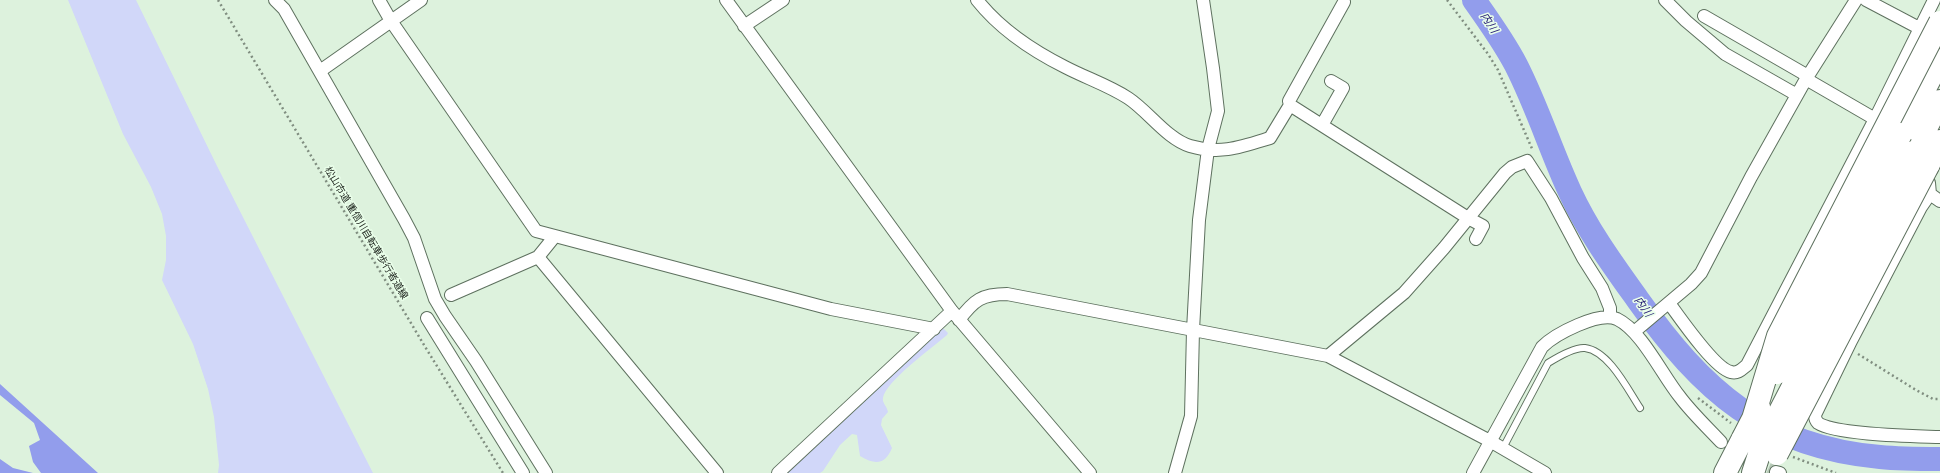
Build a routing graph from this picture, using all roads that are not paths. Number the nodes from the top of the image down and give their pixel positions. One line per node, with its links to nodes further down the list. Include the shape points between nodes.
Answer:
1 (275, 0): 18 (street, via 284,9)
2 (379, 0): 14 (street)
3 (421, 0): 14 (street)
4 (726, 0): 16 (street)
5 (783, 0): 16 (street)
6 (977, 0): 27 (street, via 1010,32 1037,52 1128,98 1173,137 1188,145)
7 (1203, 0): 27 (street, via 1218,111)
8 (1665, 0): 21 (street, via 1725,54)
9 (1856, 0): 19 (street)
10 (1866, 0): 15 (street)
11 (1934, 0): 15 (street)
12 (1344, 2): 23 (street)
13 (1704, 16): 19 (street)
14 (391, 21): 18 (street); 31 (street, via 536,231)
15 (1930, 25): 24 (street); 50 (highway, bridge, via 1778,336)
16 (744, 26): 37 (street)
17 (1940, 60): 50 (highway, bridge, via 1901,134)
18 (320, 71): 52 (street, via 414,238 435,299)
19 (1807, 78): 21 (street); 24 (street)
20 (1331, 81): 25 (street, via 1343,88)
21 (1797, 95): 36 (street, via 1751,177 1708,262 1691,284)
22 (1940, 101): 50 (highway, bridge)
23 (1290, 105): 25 (street); 27 (street, via 1270,138 1220,151)
24 (1875, 119): 29 (street); 35 (street)
25 (1322, 125): 30 (street)
26 (1940, 142): 50 (highway, bridge)
27 (1208, 149): 41 (street, via 1199,220)
28 (1940, 166): 29 (street)
29 (1933, 193): 43 (street, via 1921,208)
30 (1468, 218): 32 (street, via 1483,226); 38 (street, via 1505,173 1512,167 1527,162 1551,198 1602,288 1610,308); 44 (street, via 1404,293)
31 (555, 236): 33 (street); 40 (street, via 831,309)
32 (1476, 238)
33 (538, 257): 34 (street); 53 (street)
34 (451, 295)
35 (1780, 303): 36 (street, via 1747,365 1741,371 1731,372 1722,369); 43 (street)
36 (1666, 305): 42 (street)
37 (956, 316): 40 (street); 41 (street, via 979,299 1007,294); 55 (street)
38 (1610, 317): 42 (street); 47 (street, via 1591,320 1542,347)
39 (428, 318): 51 (street)
40 (934, 329): 54 (street)
41 (1193, 330): 44 (street); 56 (street, via 1191,416)
42 (1637, 330): 48 (street, via 1679,396)
43 (1849, 344): 46 (street, via 1814,415 1815,419 1819,423 1840,430)
44 (1328, 356): 47 (street)
45 (1640, 408): 49 (lane, via 1608,361 1596,352 1584,348 1559,356 1548,363)
46 (1940, 437)
47 (1490, 440): 49 (street); 57 (street)
48 (1721, 442)
49 (1503, 448): 58 (street)
50 (1764, 454): 59 (highway); 60 (highway)
51 (522, 473)
52 (546, 473)
53 (717, 473)
54 (778, 473)
55 (1090, 473)
56 (1175, 473)
57 (1473, 473)
58 (1545, 473)
59 (1725, 473)
60 (1753, 473)

